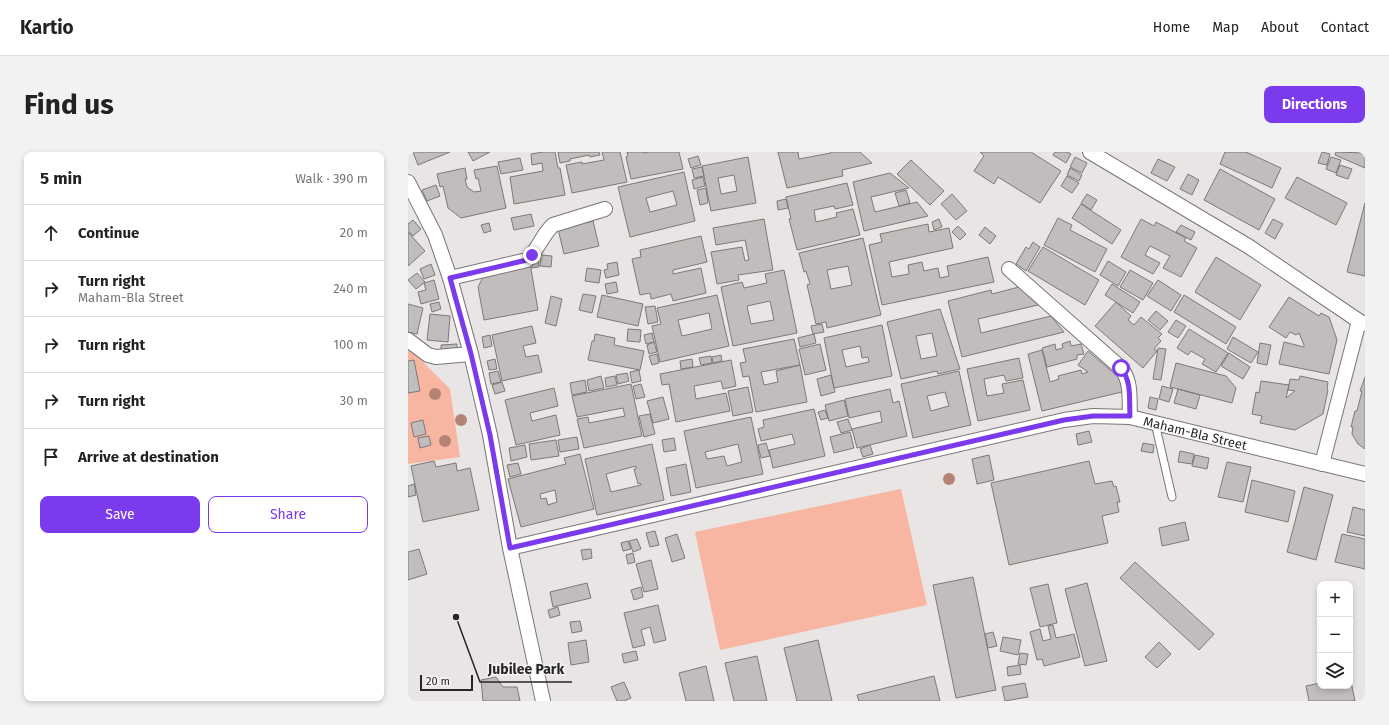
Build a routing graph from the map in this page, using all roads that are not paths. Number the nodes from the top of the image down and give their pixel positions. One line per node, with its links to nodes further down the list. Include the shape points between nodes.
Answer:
1 (1090, 152): 6 (street, via 1248,246)
2 (408, 182): 5 (street, via 435,235)
3 (605, 210): 5 (street, via 553,224 527,260)
4 (1009, 269): 9 (street, via 1121,368 1129,383)
5 (450, 278): 8 (street)
6 (1362, 323): 11 (street)
7 (408, 340): 8 (street, via 428,355 436,357)
8 (471, 354): 14 (street, via 490,435)
9 (1130, 416): 10 (street, Maham-Bla Street); 14 (street, Maham-Bla Street, via 1093,416 1064,420)
10 (1155, 423): 11 (street, Maham-Bla Street); 13 (lane)
11 (1322, 464): 12 (street, Maham-Bla Street)
12 (1365, 474)
13 (1172, 497)
14 (510, 548): 15 (street)
15 (543, 701)

